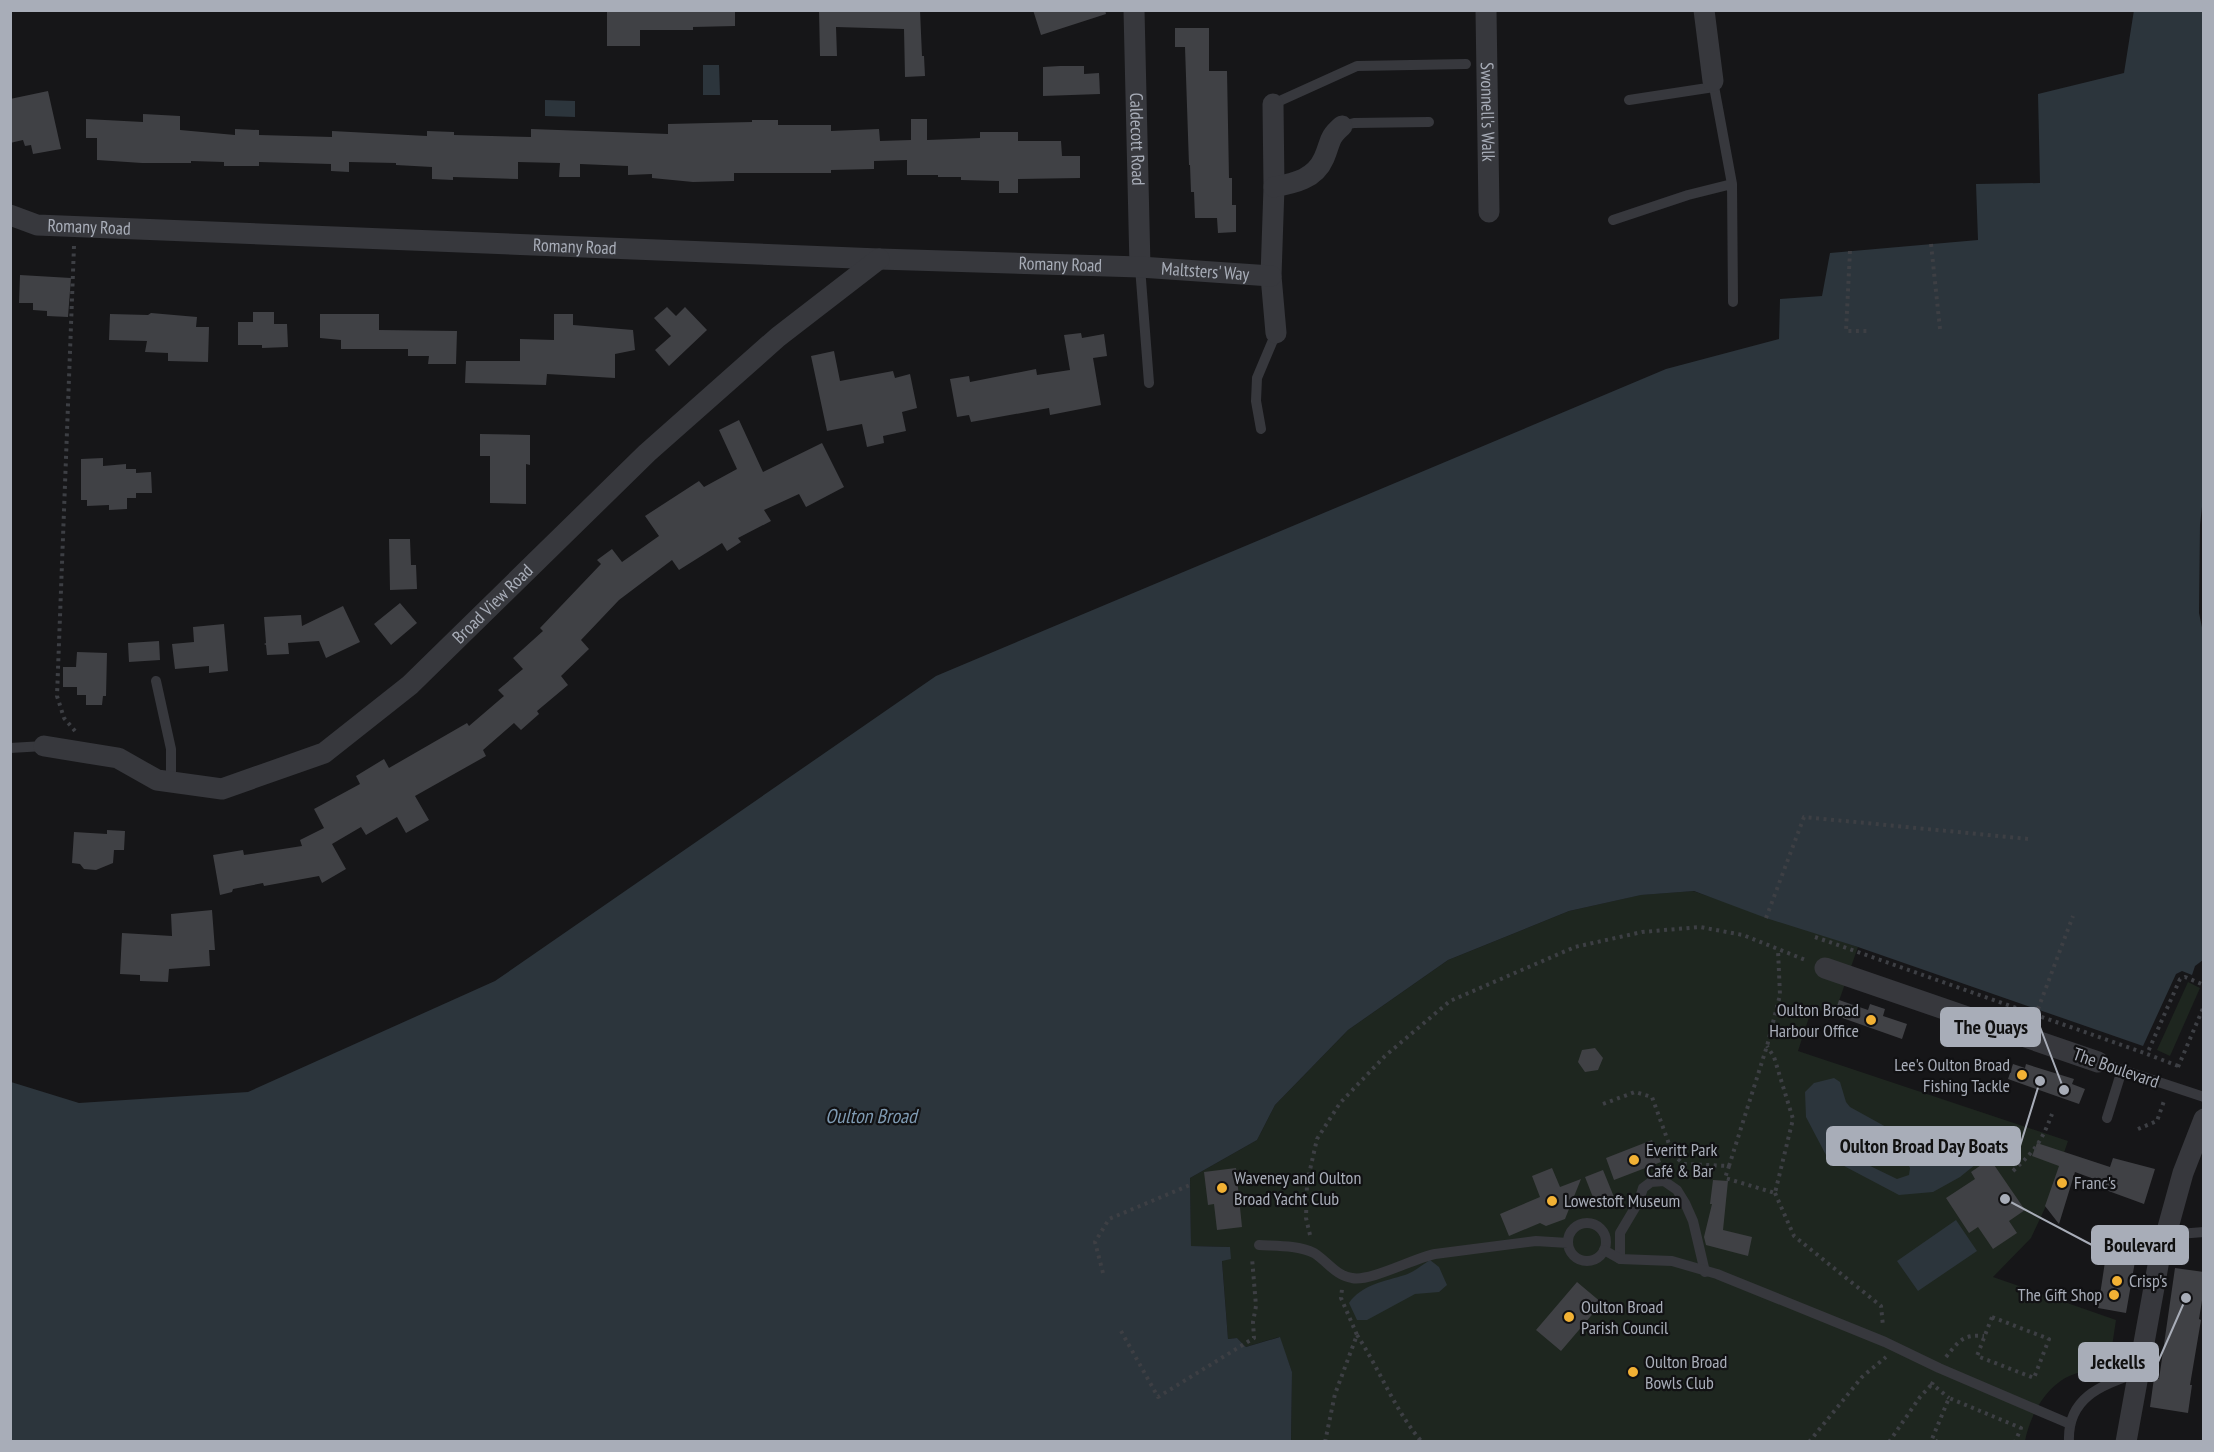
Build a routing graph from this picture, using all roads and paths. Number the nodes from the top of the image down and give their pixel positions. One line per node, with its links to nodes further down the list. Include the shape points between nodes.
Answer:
1 (1134, 10): 19 (street, Caldecott Road)
2 (1486, 10): 12 (street, Swonnell's Walk)
3 (1704, 10): 5 (street)
4 (1466, 64): 7 (lane, via 1357,66)
5 (1713, 84): 6 (lane); 10 (lane)
6 (1629, 100)
7 (1273, 104): 11 (street, Maltsters' Way)
8 (1429, 122): 9 (lane)
9 (1342, 126): 11 (street, via 1332,135 1316,172 1296,183)
10 (1732, 184): 14 (lane); 21 (lane)
11 (1274, 187): 20 (street, Maltsters' Way)
12 (1489, 213)
13 (10, 215): 15 (street, Romany Road, via 37,225)
14 (1613, 220)
15 (75, 227): 18 (street, Romany Road); 30 (path, via 57,696 64,718)
16 (1931, 244): 22 (path)
17 (1850, 251): 23 (path, via 1846,331)
18 (879, 259): 19 (street, Romany Road); 31 (street, Broad View Road, via 778,337 656,445 410,684 324,753 222,789)
19 (1140, 267): 20 (street, Maltsters' Way); 25 (lane)
20 (1270, 276): 24 (street, Maltsters' Way)
21 (1733, 302)
22 (1940, 329)
23 (1868, 331)
24 (1276, 333): 26 (lane, via 1257,378)
25 (1149, 383)
26 (1261, 429)
27 (156, 681): 31 (lane, via 171,749)
28 (44, 746): 29 (lane); 30 (street, Broad View Road)
29 (10, 748)
30 (92, 753): 31 (street, Broad View Road, via 118,758 157,780)
31 (171, 783)
32 (2029, 839): 34 (path, via 1804,817)
33 (2073, 916): 40 (path)
34 (1766, 918)
35 (1815, 937): 42 (path)
36 (1778, 950): 37 (path); 41 (path, via 1780,995); 62 (path, via 1743,935 1700,927 1642,932 1575,947 1450,1001 1385,1056 1340,1102 1317,1139 1307,1183 1306,1218)
37 (1825, 968): 43 (street, The Boulevard)
38 (2204, 985): 42 (path, via 2185,977 2180,979)
39 (2204, 1006): 44 (path)
40 (2038, 1009)
41 (1767, 1046): 53 (path); 56 (path, via 1774,1057 1792,1119)
42 (2147, 1054): 44 (path)
43 (2098, 1062): 45 (lane, The Boulevard)
44 (2178, 1066): 46 (path)
45 (2122, 1070): 46 (lane, The Boulevard); 50 (lane)
46 (2172, 1088): 47 (lane, The Boulevard); 52 (path, via 2157,1121)
47 (2204, 1097)
48 (1603, 1104): 53 (path, via 1635,1092 1652,1097 1673,1155 1684,1164)
49 (2052, 1114): 54 (path, via 2043,1139)
50 (2107, 1118)
51 (2204, 1119): 58 (street, via 2183,1173)
52 (2138, 1128)
53 (1728, 1166): 56 (path, via 1725,1178)
54 (2013, 1171)
55 (1190, 1185): 66 (path, via 1109,1219 1095,1242)
56 (1775, 1193): 71 (path, via 1794,1236 1881,1306)
57 (2204, 1232): 58 (lane)
58 (2166, 1235): 74 (street)
59 (1568, 1243): 61 (lane, via 1572,1255 1583,1261 1596,1259); 61 (lane, via 1576,1227 1594,1224 1603,1232); 62 (lane, via 1536,1241 1436,1254 1354,1279 1342,1276)
60 (1259, 1245): 62 (lane, via 1296,1248)
61 (1604, 1250): 64 (lane, bridge)
62 (1314, 1254)
63 (1252, 1256): 68 (path, via 1254,1338 1158,1397)
64 (1620, 1259): 65 (lane, bridge, via 1672,1261); 65 (lane, via 1620,1233 1643,1188 1650,1182 1664,1181 1677,1190 1685,1203)
65 (1705, 1272): 71 (lane, bridge)
66 (1103, 1273)
67 (1341, 1298): 69 (path)
68 (1121, 1331)
69 (1357, 1335): 77 (path, via 1335,1394); 78 (path, via 1409,1428)
70 (1984, 1336): 70 (path, via 1977,1356 2034,1378 2049,1339 1992,1317); 72 (path, via 1972,1335)
71 (1885, 1342): 73 (lane, bridge)
72 (1956, 1345)
73 (1899, 1348): 76 (lane, bridge); 79 (path, via 1862,1377)
74 (2139, 1372): 76 (lane, via 2103,1385 2087,1396 2078,1405); 84 (street)
75 (1932, 1384): 80 (path)
76 (2070, 1424): 83 (lane)
77 (1325, 1442)
78 (1422, 1442)
79 (1809, 1442)
80 (1889, 1442)
81 (1938, 1442): 82 (path, via 1932,1439 1949,1398 2021,1428)
82 (2016, 1442)
83 (2069, 1442)
84 (2126, 1442)

